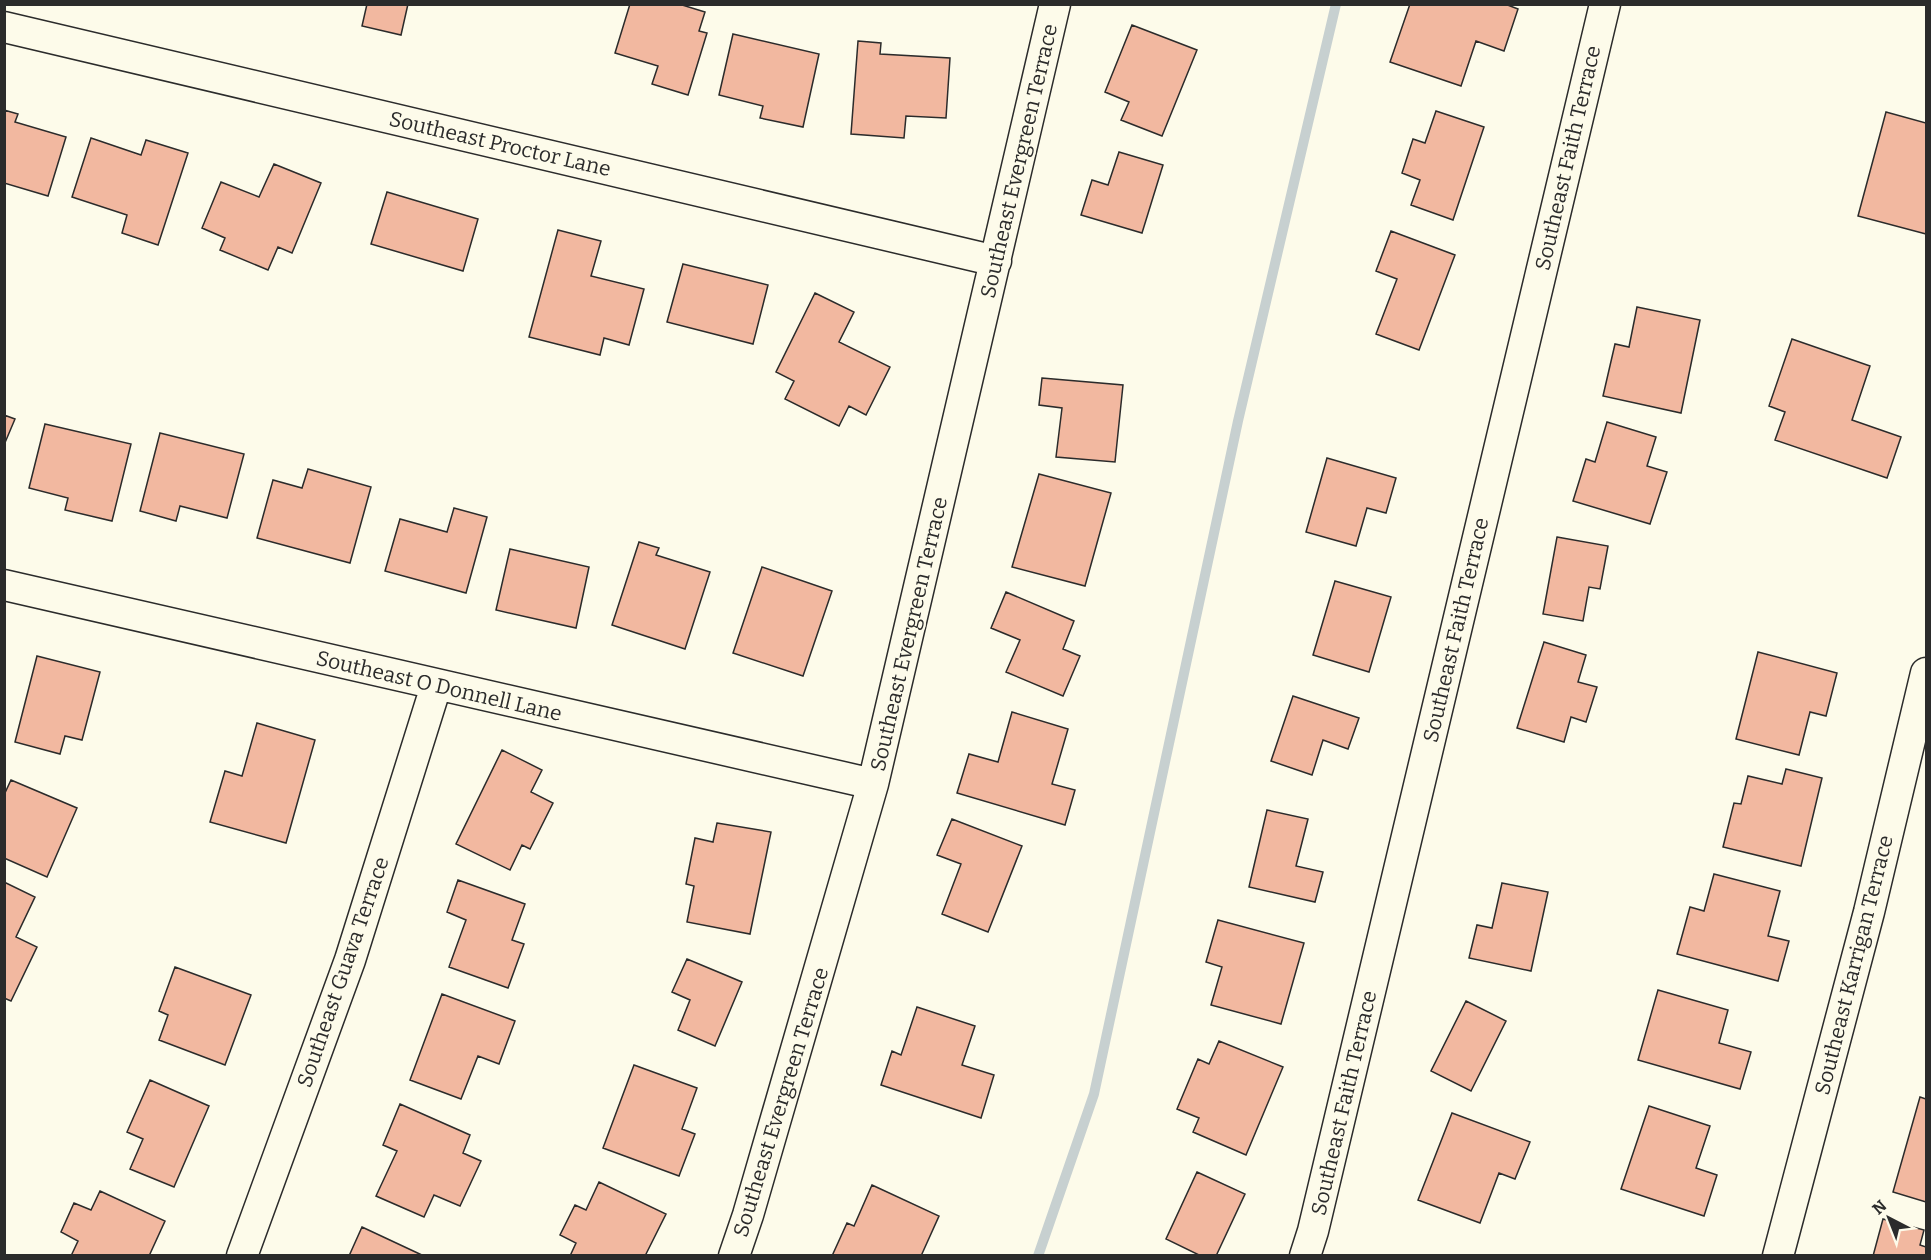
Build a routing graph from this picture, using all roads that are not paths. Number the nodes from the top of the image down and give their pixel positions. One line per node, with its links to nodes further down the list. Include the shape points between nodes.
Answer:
1 (1055, 4): 4 (street, Southeast Evergreen Terrace)
2 (1605, 4): 11 (street, Southeast Faith Terrace)
3 (4, 27): 4 (street, Southeast Proctor Lane)
4 (996, 261): 8 (street, Southeast Evergreen Terrace)
5 (4, 585): 7 (street, Southeast O Donnell Lane)
6 (1926, 673): 12 (street, Southeast Karrigan Terrace, via 1869,912)
7 (436, 686): 8 (street, Southeast O Donnell Lane); 9 (street, Southeast Guava Terrace, via 350,960)
8 (873, 784): 10 (street, Southeast Evergreen Terrace)
9 (242, 1256)
10 (734, 1256)
11 (1305, 1256)
12 (1778, 1256)

